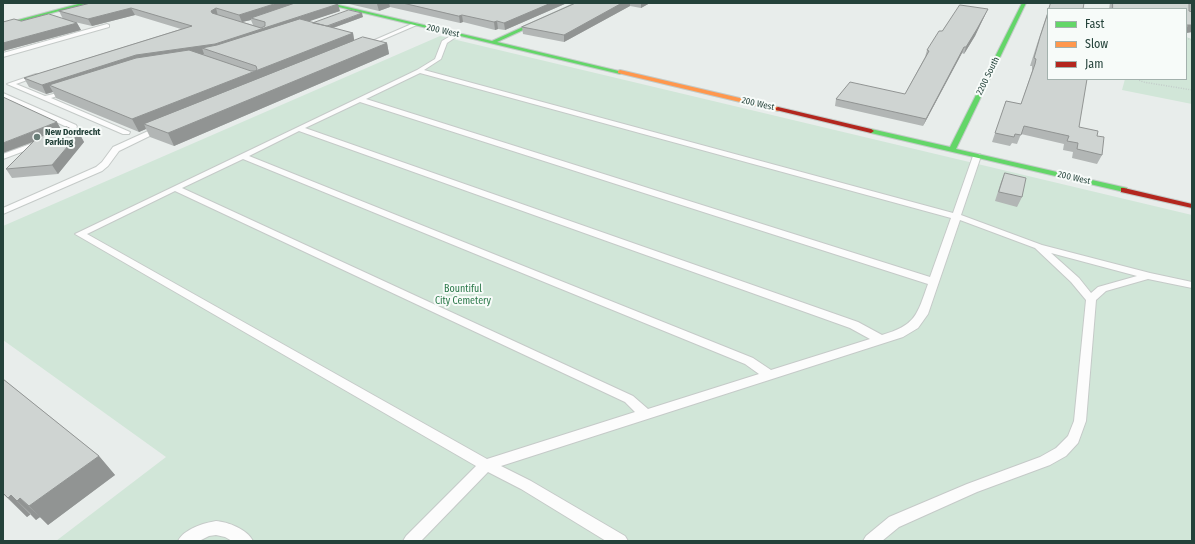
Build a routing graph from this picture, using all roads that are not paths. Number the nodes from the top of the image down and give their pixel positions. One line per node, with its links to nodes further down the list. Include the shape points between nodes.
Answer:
1 (87, 3): 10 (street, via 46,16)
2 (324, 3): 6 (street, 200 West)
3 (580, 3): 15 (street)
4 (1024, 3): 27 (street, 2200 South)
5 (386, 8): 8 (street)
6 (353, 10): 7 (lane); 8 (street, 200 West)
7 (343, 13)
8 (369, 14): 9 (street, 200 West)
9 (416, 24): 14 (street, 200 West); 16 (lane)
10 (3, 25)
11 (78, 26): 13 (lane)
12 (107, 26): 13 (lane)
13 (92, 30): 17 (lane)
14 (457, 34): 15 (street, 200 West); 18 (lane, via 444,42 437,60)
15 (493, 42): 27 (street, 200 West)
16 (356, 49)
17 (3, 55)
18 (419, 71): 23 (lane); 34 (lane)
19 (48, 72): 22 (lane, via 10,84)
20 (75, 88): 22 (lane)
21 (3, 96): 30 (lane, via 73,127 70,132)
22 (45, 98): 26 (lane)
23 (361, 100): 25 (lane); 37 (lane)
24 (168, 126): 33 (lane, via 116,149 99,169)
25 (300, 129): 28 (lane); 40 (lane, via 854,325)
26 (126, 132)
27 (952, 150): 29 (street, 200 West)
28 (243, 156): 31 (lane); 41 (lane, via 749,361)
29 (977, 156): 32 (street, 200 West); 34 (lane)
30 (3, 157)
31 (175, 188): 42 (lane, via 629,400); 43 (lane, via 80,234)
32 (1192, 206)
33 (3, 211)
34 (956, 216): 35 (lane); 37 (lane)
35 (1038, 246): 36 (lane); 39 (lane, via 1075,280)
36 (1148, 276): 38 (lane); 39 (lane, via 1102,289)
37 (934, 282): 40 (lane, via 923,314 914,325)
38 (1192, 285)
39 (1091, 299): 48 (lane, via 1080,421 1073,439 1061,452 1045,461 972,488 894,522)
40 (881, 340): 41 (lane)
41 (769, 375): 42 (lane)
42 (645, 414): 43 (lane)
43 (486, 465): 46 (lane); 47 (lane, via 526,485)
44 (186, 541): 45 (lane, via 210,528 233,531)
45 (245, 541)
46 (411, 541)
47 (620, 541)
48 (871, 541)

